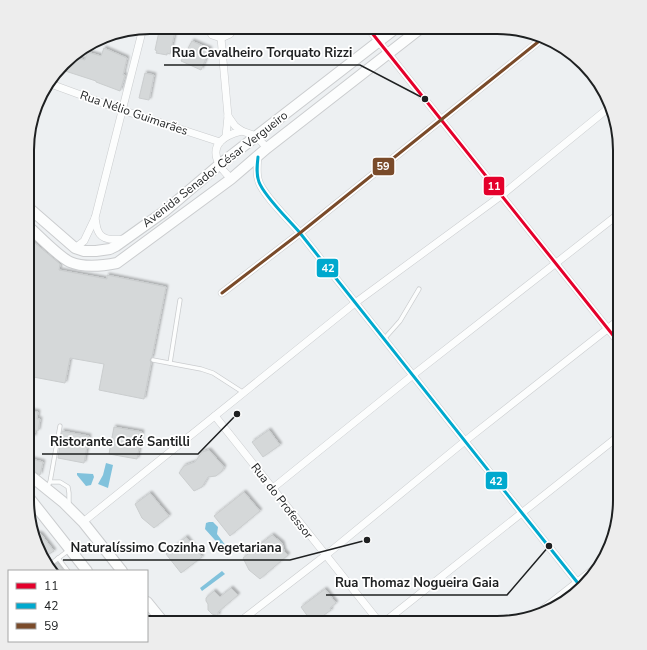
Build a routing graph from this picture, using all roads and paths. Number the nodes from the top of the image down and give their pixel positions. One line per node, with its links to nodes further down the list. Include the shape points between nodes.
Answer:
1 (211, 34): 7 (street)
2 (230, 34): 7 (street)
3 (373, 34): 8 (street)
4 (388, 34): 8 (street, Avenida Senador César Vergueiro)
5 (414, 34): 10 (street, Avenida Senador César Vergueiro)
6 (141, 35): 12 (street)
7 (221, 38): 14 (street)
8 (378, 41): 10 (street); 18 (street, Avenida Senador César Vergueiro)
9 (538, 42): 15 (street)
10 (389, 54): 15 (street); 20 (street, Avenida Senador César Vergueiro)
11 (54, 85): 12 (street, Rua Nélio Guimarães)
12 (122, 110): 19 (street, Rua Nélio Guimarães); 27 (street)
13 (606, 110): 24 (street)
14 (228, 116): 16 (street, via 235,126); 17 (street)
15 (441, 119): 24 (street); 31 (street)
16 (242, 130): 17 (street); 18 (street)
17 (226, 136): 19 (street)
18 (256, 136): 20 (street); 22 (street, Avenida Senador César Vergueiro)
19 (220, 142): 22 (street, via 216,148)
20 (268, 148): 21 (street, Avenida Senador César Vergueiro)
21 (258, 157): 23 (street, Avenida Senador César Vergueiro); 31 (street, via 256,170 262,190)
22 (219, 165): 23 (street); 25 (street, Avenida Senador César Vergueiro)
23 (231, 179): 29 (street, Avenida Senador César Vergueiro)
24 (502, 195): 36 (street); 40 (street)
25 (165, 211): 29 (street); 33 (street, Avenida Senador César Vergueiro)
26 (34, 212): 32 (street)
27 (95, 218): 33 (street, via 98,231 103,237 111,240); 34 (street, via 84,241)
28 (613, 218): 36 (street)
29 (174, 222): 35 (street, Avenida Senador César Vergueiro, via 117,263 88,266 70,262)
30 (34, 232): 35 (street, Avenida Senador César Vergueiro)
31 (300, 233): 38 (street); 40 (street)
32 (65, 239): 34 (street); 35 (street)
33 (124, 239): 34 (street, Avenida Senador César Vergueiro, via 110,249 84,251)
34 (76, 248)
35 (54, 250)
36 (555, 264): 42 (street); 47 (street)
37 (419, 289): 44 (lane, via 400,321)
38 (222, 293)
39 (180, 300): 46 (lane)
40 (355, 303): 44 (street); 48 (street)
41 (613, 325): 42 (street)
42 (608, 329): 43 (street); 51 (street)
43 (613, 335)
44 (384, 340): 47 (street)
45 (153, 360): 46 (lane)
46 (170, 363): 48 (lane, via 214,373)
47 (412, 375): 51 (street); 55 (street)
48 (244, 393): 49 (street)
49 (215, 416): 55 (street, Rua do Professor); 59 (street)
50 (60, 426): 54 (lane)
51 (465, 441): 58 (street); 61 (street)
52 (613, 441): 58 (street)
53 (34, 476): 54 (street)
54 (48, 485): 57 (street); 57 (lane, via 60,482 68,487)
55 (273, 488): 61 (street, Rua do Professor)
56 (34, 504): 60 (street)
57 (69, 509): 59 (street)
58 (522, 513): 67 (street); 72 (street)
59 (83, 522): 66 (street)
60 (70, 549): 62 (lane); 65 (street)
61 (326, 555): 70 (street); 71 (street, Rua do Professor)
62 (58, 558): 63 (lane); 64 (lane)
63 (53, 562)
64 (67, 570)
65 (84, 570)
66 (121, 570)
67 (579, 582)
68 (148, 603): 69 (street)
69 (158, 616)
70 (247, 616)
71 (374, 616)
72 (392, 616)

